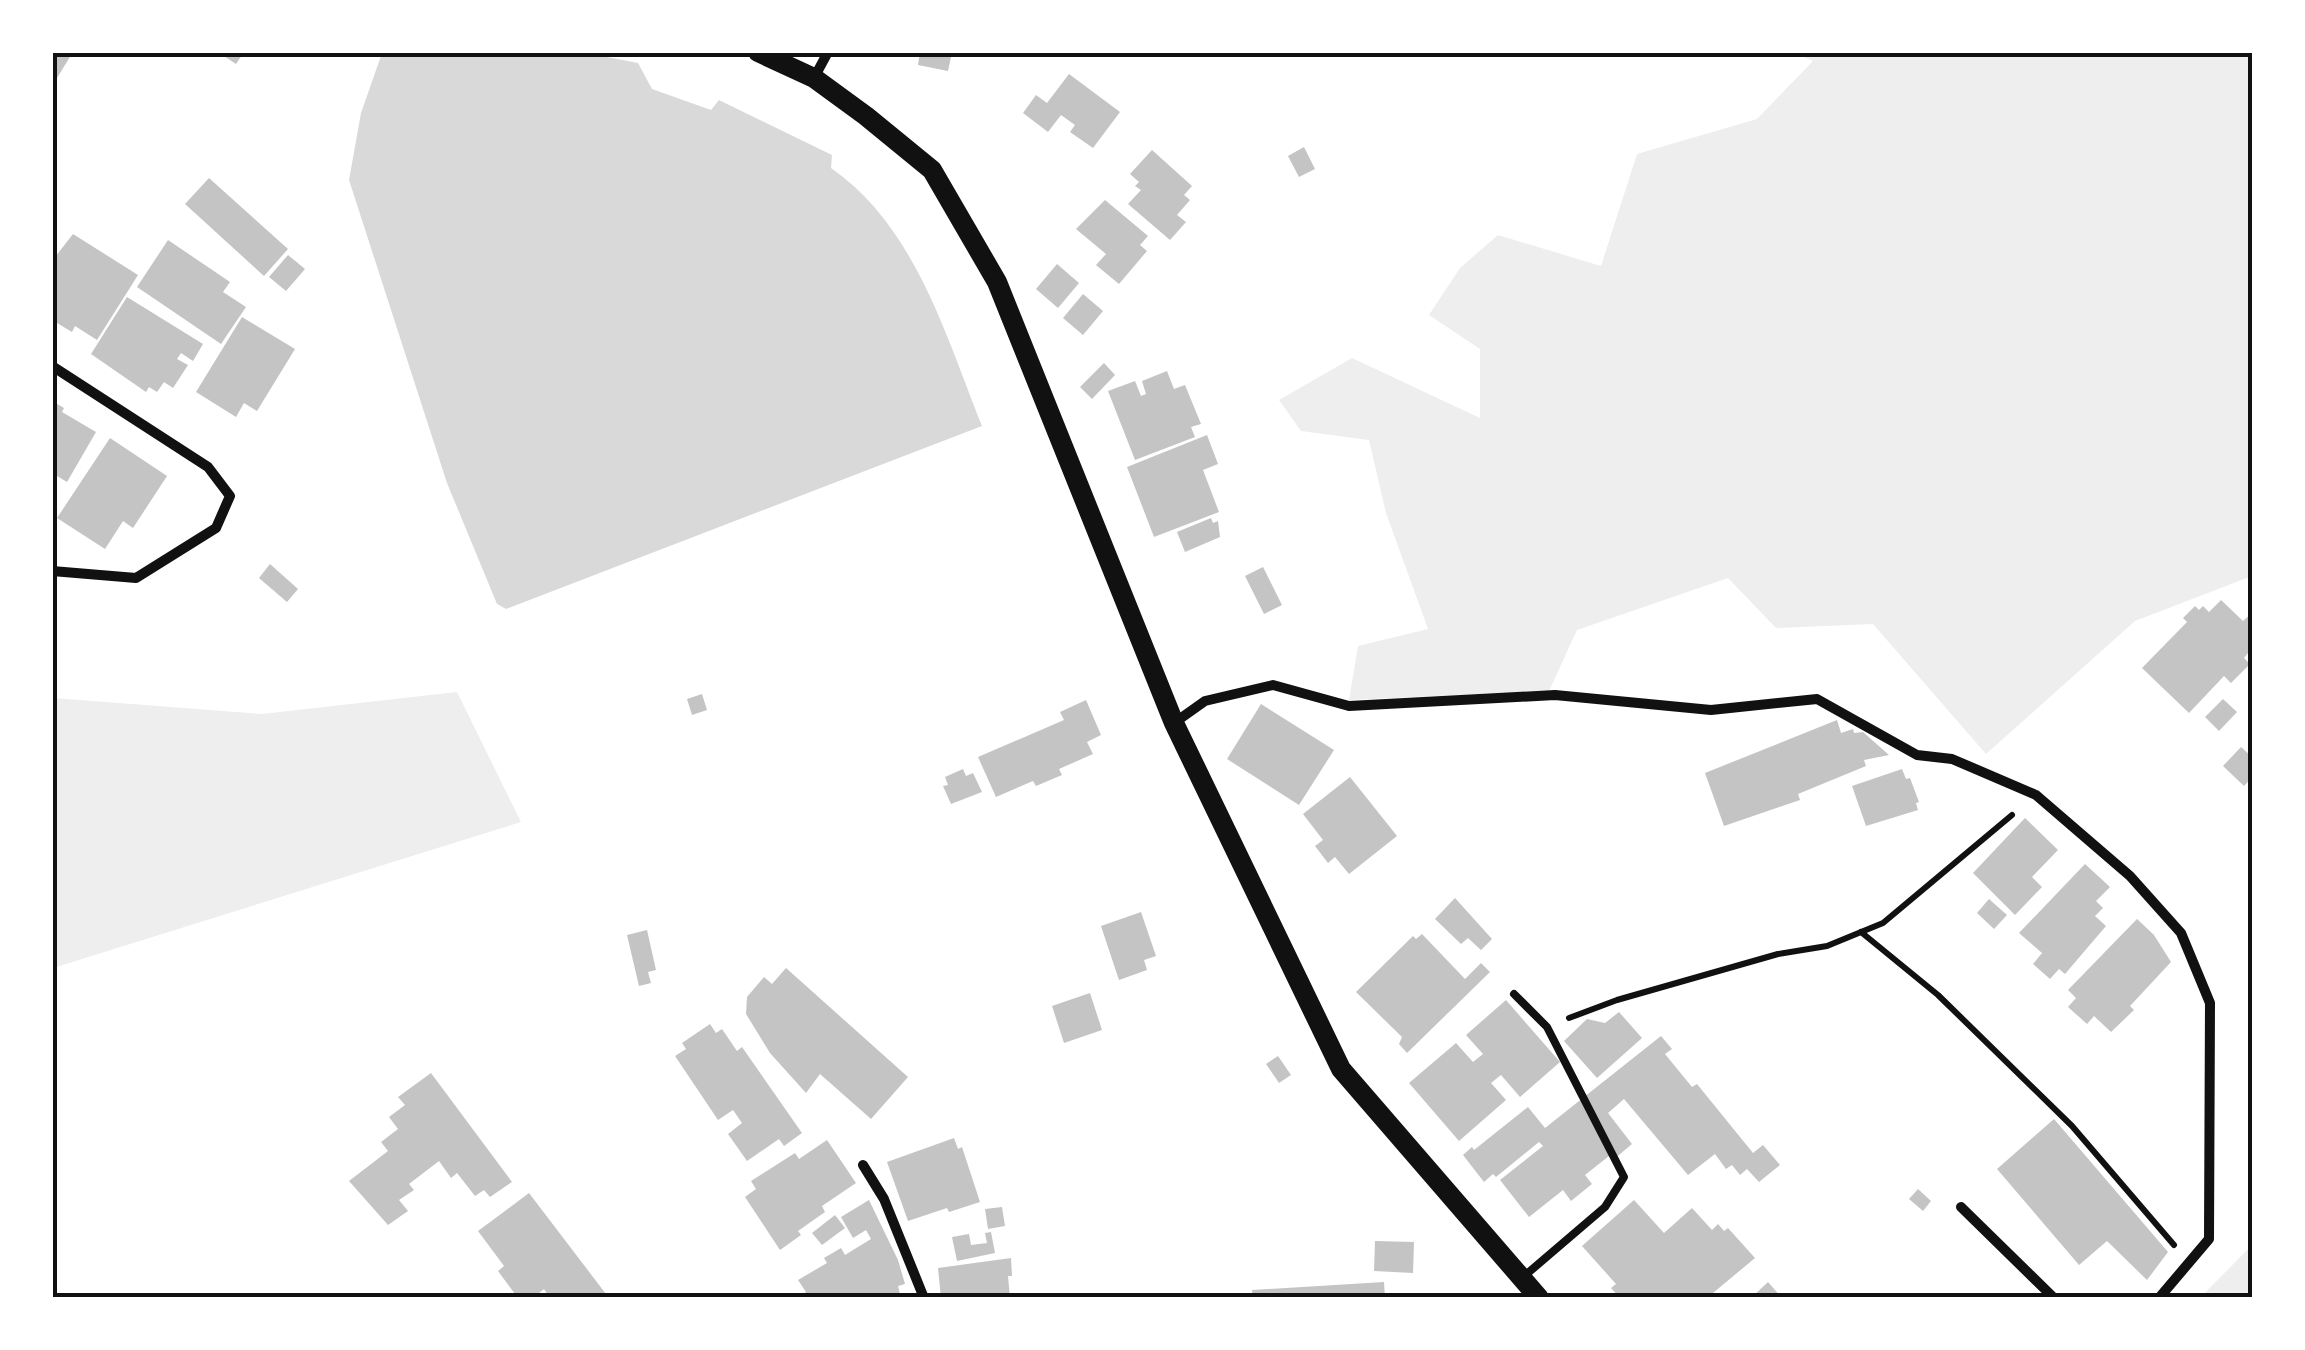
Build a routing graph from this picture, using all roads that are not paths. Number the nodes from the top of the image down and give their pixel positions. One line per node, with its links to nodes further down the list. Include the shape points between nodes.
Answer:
1 (758, 52): 3 (main road)
2 (828, 52): 3 (street)
3 (814, 78): 6 (main road, via 932,170 997,282)
4 (52, 366): 5 (street, via 208,467 230,496 216,528 136,578)
5 (52, 571)
6 (1174, 723): 10 (main road, via 1342,1069); 14 (street, via 1204,701 1273,685 1349,706 1556,695 1711,710 1817,699 1917,755 1952,759 2036,795 2130,876 2180,934 2210,1003 2209,1239)
7 (1514, 994): 10 (lane, via 1548,1027 1624,1177 1606,1207)
8 (863, 1165): 11 (street)
9 (1962, 1207): 13 (street)
10 (1522, 1278): 12 (main road)
11 (924, 1298)
12 (1539, 1298)
13 (2054, 1298)
14 (2159, 1298)

